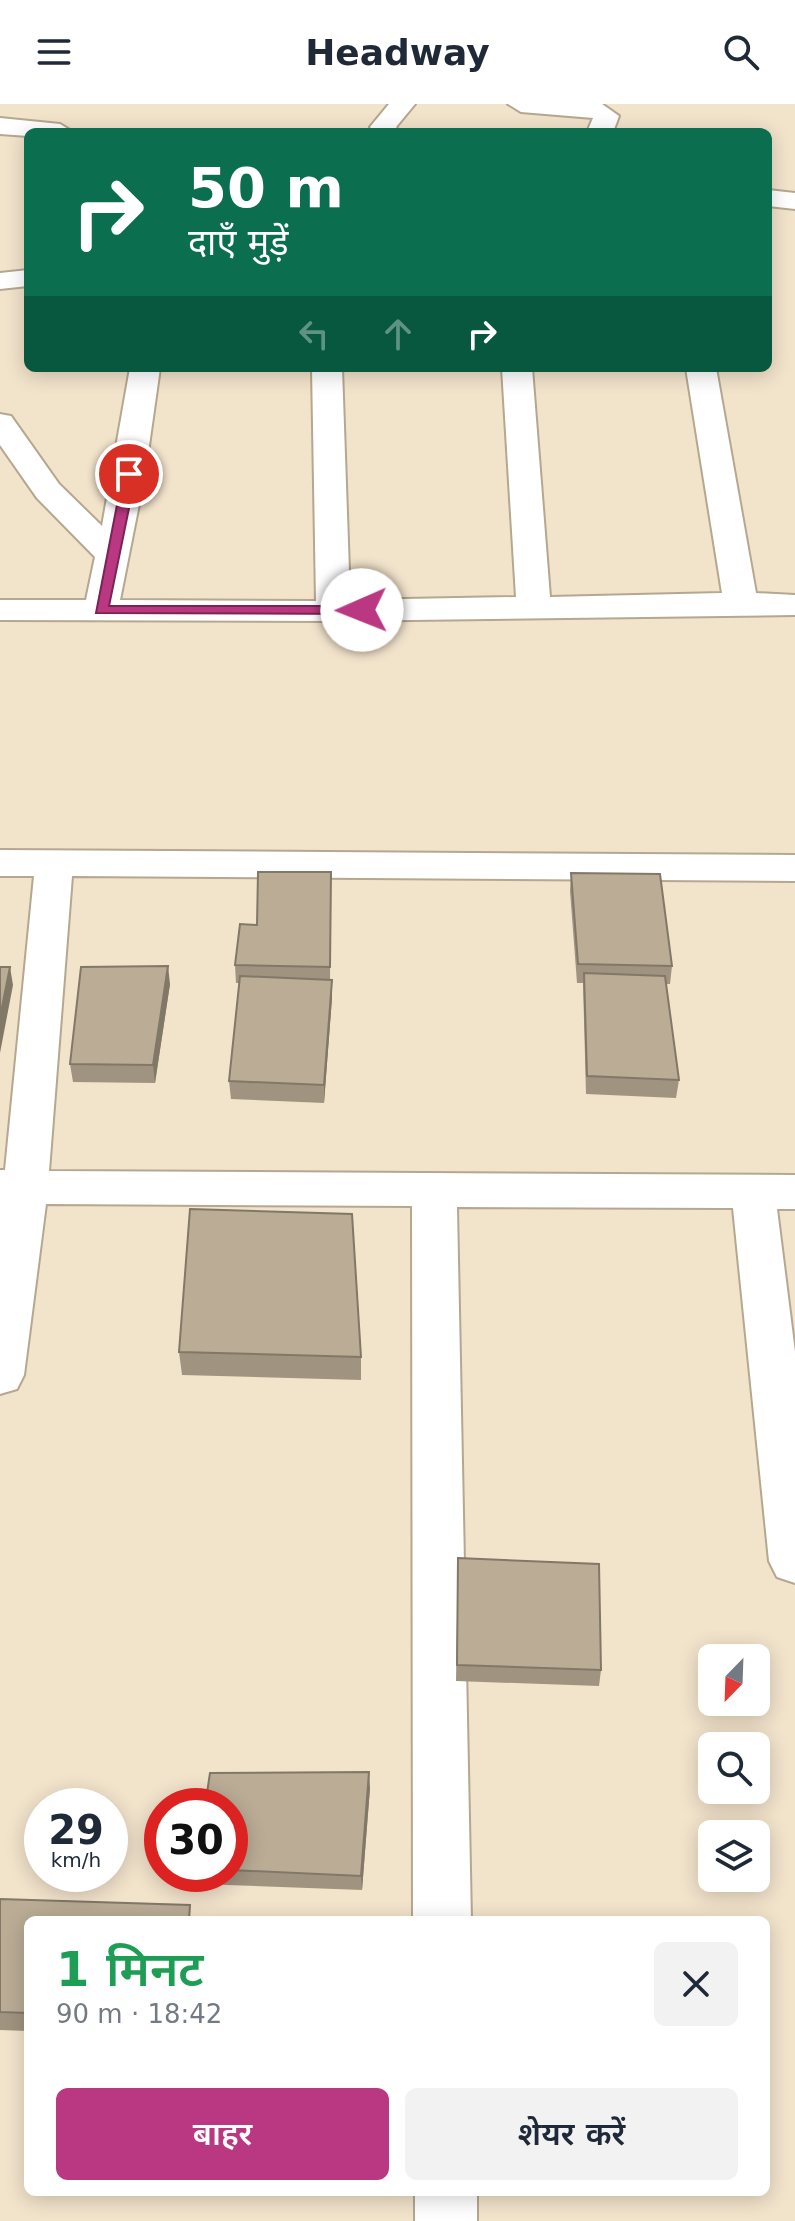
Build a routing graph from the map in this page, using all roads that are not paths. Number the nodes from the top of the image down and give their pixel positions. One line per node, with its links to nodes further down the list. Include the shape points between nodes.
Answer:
1 (402, 104): 5 (street)
2 (521, 104): 6 (street, via 600,111 606,116)
3 (0, 126): 4 (street)
4 (24, 128)
5 (384, 128)
6 (602, 128)
7 (772, 198): 8 (street)
8 (795, 201)
9 (24, 278): 10 (street)
10 (0, 281)
11 (144, 372): 16 (street)
12 (327, 372): 22 (street)
13 (517, 372): 19 (street)
14 (702, 372): 17 (street)
15 (0, 423): 16 (street, via 48,491)
16 (113, 556): 21 (street)
17 (741, 603): 18 (street); 19 (street)
18 (795, 605)
19 (534, 607): 22 (street)
20 (0, 610): 21 (street)
21 (101, 610): 22 (street)
22 (333, 611)
23 (0, 863): 24 (street)
24 (54, 864): 25 (street); 26 (street)
25 (795, 868)
26 (13, 1187): 27 (street); 29 (street)
27 (434, 1190): 28 (street); 31 (street)
28 (774, 1192): 30 (street)
29 (0, 1375)
30 (795, 1561)
31 (442, 1916)
32 (446, 2196): 33 (street)
33 (446, 2221)

